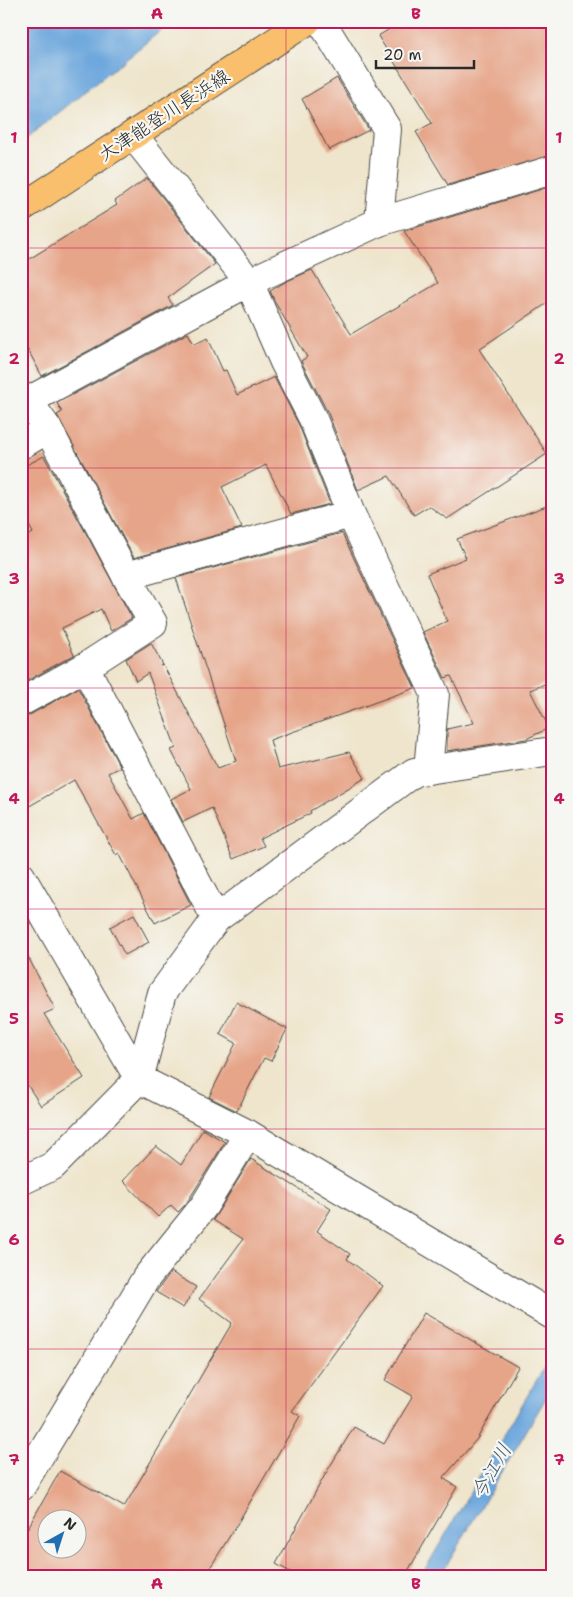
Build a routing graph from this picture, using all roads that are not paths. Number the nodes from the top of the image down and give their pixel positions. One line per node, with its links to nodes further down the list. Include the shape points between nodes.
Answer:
1 (307, 21): 3 (main road, 大津能登川長浜線)
2 (321, 21): 6 (street, via 387,129)
3 (133, 135): 5 (main road, 大津能登川長浜線); 7 (street)
4 (552, 170): 6 (street)
5 (21, 208)
6 (379, 222): 7 (street)
7 (248, 282): 8 (street, via 28,401); 10 (street, via 313,419)
8 (48, 429): 9 (street); 11 (street)
9 (21, 445)
10 (350, 514): 11 (street); 15 (street, via 435,694)
11 (126, 576): 12 (street, via 153,623)
12 (85, 667): 13 (street); 17 (street)
13 (21, 702)
14 (552, 751): 15 (street)
15 (428, 770): 17 (street, via 414,772)
16 (21, 876): 18 (street)
17 (216, 919): 18 (street, via 162,993)
18 (138, 1079): 19 (street); 20 (street, via 54,1166)
19 (248, 1134): 21 (street); 22 (street, via 204,1206 146,1278)
20 (21, 1181)
21 (552, 1315)
22 (21, 1487)

